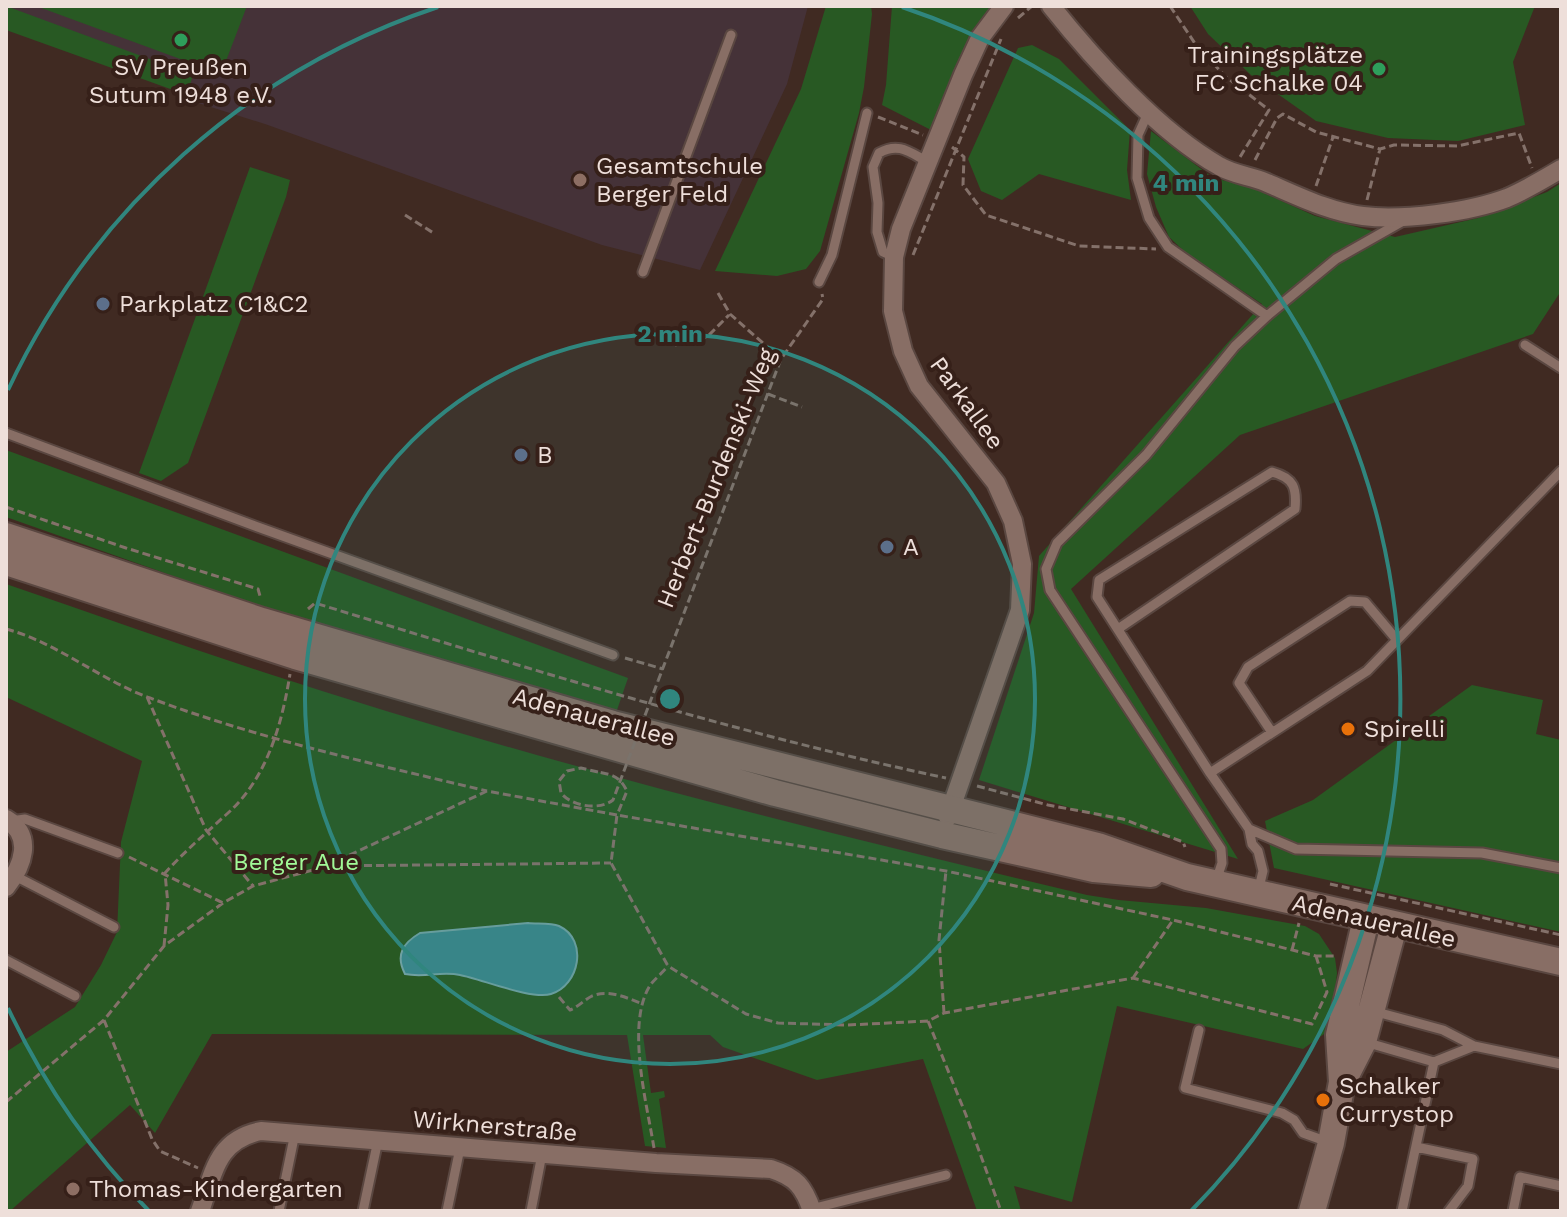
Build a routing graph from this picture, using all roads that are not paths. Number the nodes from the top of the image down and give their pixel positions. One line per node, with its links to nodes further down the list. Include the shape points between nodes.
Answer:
1 (1051, 6): 4 (street)
2 (1011, 12): 6 (street, Parkallee, via 980,38)
3 (731, 35): 10 (lane)
4 (1149, 112): 8 (street, via 1220,167 1320,205 1363,216); 12 (lane, via 1138,135 1137,178 1149,218 1168,247)
5 (867, 113): 11 (lane, via 832,255)
6 (928, 162): 9 (street, Parkallee, via 901,229); 9 (lane, via 891,147 879,153 873,167 883,252)
7 (1561, 169): 8 (street, via 1505,199)
8 (1407, 218): 12 (lane, via 1336,259)
9 (903, 256): 25 (street, Parkallee, via 893,311 903,351 919,386 996,483 1013,521 1022,564 1020,610)
10 (643, 272)
11 (819, 282)
12 (1267, 316): 33 (lane, via 1235,346 1146,455 1057,543 1046,569 1050,590 1221,849)
13 (1525, 345): 14 (lane)
14 (1561, 368)
15 (6, 433): 22 (lane)
16 (1561, 471): 20 (lane)
17 (6, 536): 21 (main road, Adenauerallee)
18 (6, 562): 21 (main road, Adenauerallee)
19 (1118, 629): 19 (lane, via 1295,509 1297,491 1285,476 1272,472 1099,580 1097,597); 24 (lane)
20 (1397, 640): 23 (lane, via 1367,671); 23 (lane, via 1365,602 1350,601 1248,667 1239,683)
21 (298, 645): 25 (main road, Adenauerallee); 28 (main road, Adenauerallee, via 761,789)
22 (613, 655)
23 (1271, 731): 24 (lane)
24 (1210, 773): 27 (lane)
25 (951, 810): 28 (street, Parkallee); 31 (main road, Adenauerallee, via 1098,846)
26 (9, 820): 29 (lane, via 25,819); 32 (street, via 24,839 23,861)
27 (1249, 829): 30 (lane, via 1296,849 1482,853); 34 (lane, via 1263,871)
28 (942, 835): 31 (main road, Adenauerallee, via 1094,869)
29 (118, 853)
30 (1561, 868)
31 (1187, 877): 33 (main road, Adenauerallee)
32 (10, 882): 37 (lane)
33 (1215, 884): 34 (main road, Adenauerallee)
34 (1258, 894): 35 (main road, Adenauerallee)
35 (1366, 919): 36 (main road, Adenauerallee); 41 (main road)
36 (1394, 926): 39 (main road, Adenauerallee); 42 (main road)
37 (114, 927)
38 (6, 960): 40 (lane)
39 (1561, 962)
40 (75, 996)
41 (1346, 1004): 42 (lane); 44 (main road)
42 (1373, 1011): 44 (main road); 45 (lane, via 1443,1030)
43 (1199, 1030): 50 (lane, via 1185,1088 1282,1113 1303,1133)
44 (1351, 1038): 46 (lane); 50 (main road)
45 (1474, 1046): 46 (lane); 47 (lane)
46 (1434, 1062): 51 (lane)
47 (1561, 1064)
48 (295, 1133): 49 (street, Wirknerstraße); 57 (street, Wirknerstraße, via 243,1134 225,1148); 58 (lane)
49 (378, 1140): 52 (street, Wirknerstraße); 59 (lane)
50 (1331, 1143): 62 (main road)
51 (1416, 1147): 63 (lane); 64 (lane, via 1473,1159 1468,1186)
52 (460, 1148): 53 (street, Wirknerstraße); 60 (lane)
53 (542, 1154): 56 (street, Wirknerstraße, via 771,1169 788,1174 804,1188); 61 (lane)
54 (946, 1175): 56 (lane)
55 (1561, 1186): 65 (lane, via 1520,1177)
56 (812, 1210)
57 (200, 1211)
58 (279, 1211)
59 (363, 1211)
60 (447, 1211)
61 (531, 1211)
62 (1312, 1211)
63 (1402, 1211)
64 (1449, 1211)
65 (1513, 1211)

